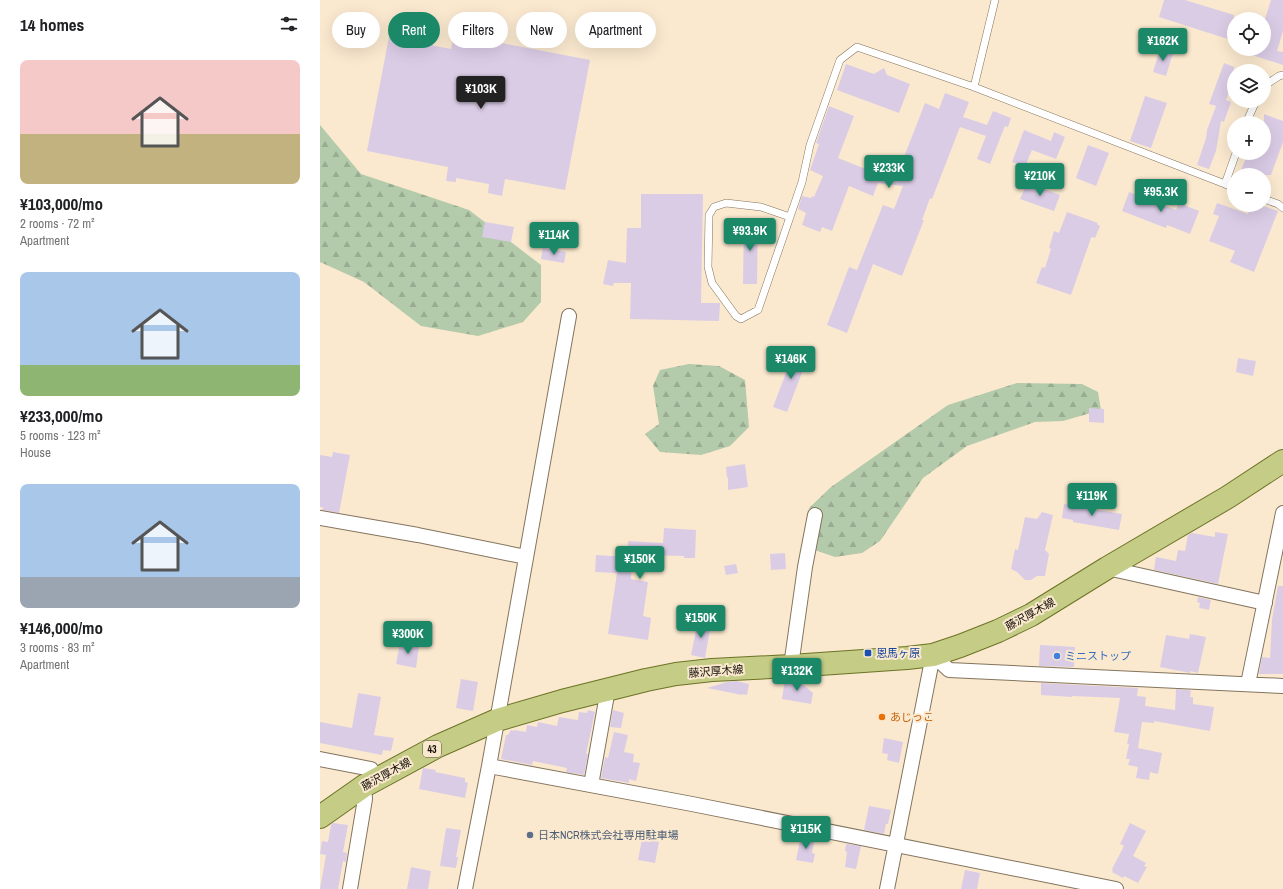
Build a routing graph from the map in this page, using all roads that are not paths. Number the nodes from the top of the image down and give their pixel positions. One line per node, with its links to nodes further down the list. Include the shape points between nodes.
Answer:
1 (995, 0): 4 (lane)
2 (1283, 75): 3 (lane)
3 (1271, 81)
4 (974, 87): 6 (lane); 9 (lane, via 857,47 840,60 810,145 802,182)
5 (1234, 160): 6 (lane)
6 (1225, 184)
7 (1271, 202): 8 (lane)
8 (1283, 208)
9 (790, 217): 9 (lane, via 761,207 726,203 714,207 709,215 708,267 712,283 736,316 742,319 758,310)
10 (569, 316): 15 (street)
11 (1283, 461): 16 (main road, 藤沢厚木線 / 43, via 1228,497)
12 (1283, 513): 17 (street)
13 (815, 515): 19 (street)
14 (320, 518): 15 (street)
15 (526, 557): 23 (street)
16 (1107, 568): 17 (street); 18 (main road, 藤沢厚木線 / 43, via 1031,615 998,631)
17 (1265, 602): 20 (street)
18 (933, 655): 19 (main road, 藤沢厚木線 / 43); 20 (street, via 949,670); 29 (street)
19 (791, 666): 22 (main road, 藤沢厚木線 / 43, via 676,674)
20 (1248, 684): 21 (street)
21 (1283, 686)
22 (608, 689): 23 (main road, 藤沢厚木線 / 43); 27 (street)
23 (497, 720): 25 (street); 26 (main road, 藤沢厚木線 / 43)
24 (320, 759): 26 (street)
25 (489, 766): 27 (street); 31 (street)
26 (371, 778): 28 (main road, 藤沢厚木線 / 43); 30 (street)
27 (590, 785): 29 (street)
28 (320, 817)
29 (896, 845): 32 (street); 33 (street)
30 (350, 889)
31 (465, 889)
32 (887, 889)
33 (1116, 889)

